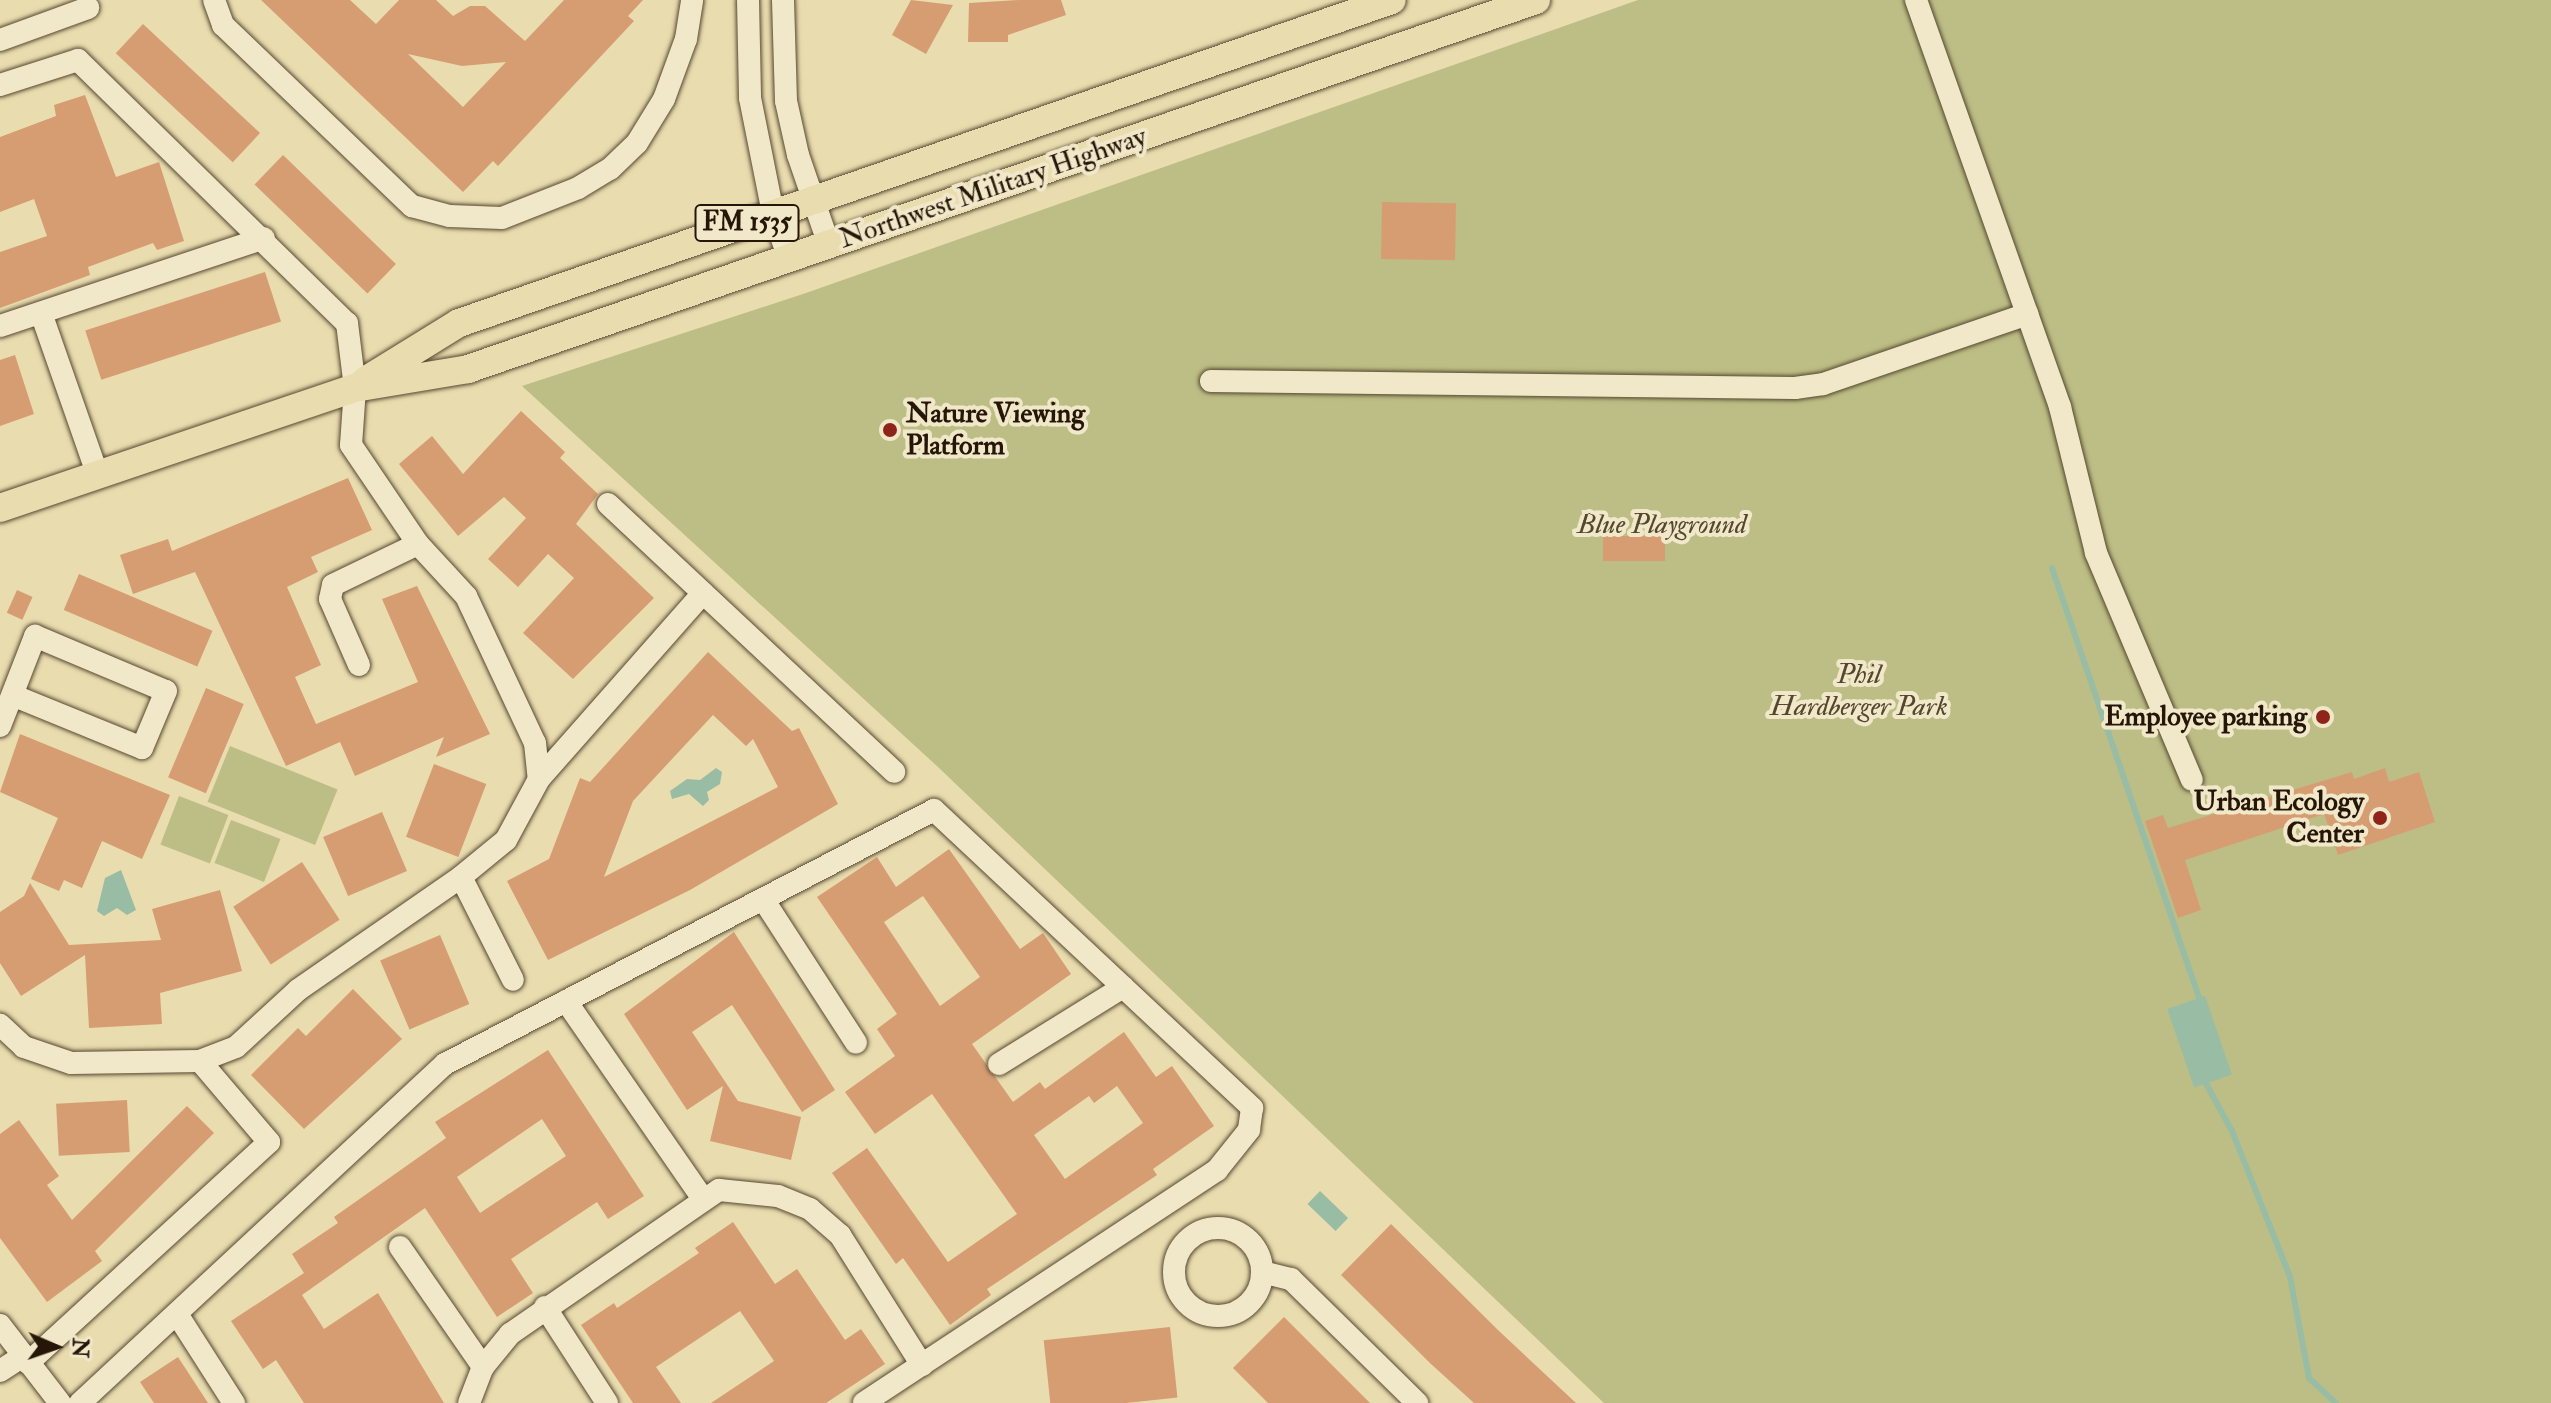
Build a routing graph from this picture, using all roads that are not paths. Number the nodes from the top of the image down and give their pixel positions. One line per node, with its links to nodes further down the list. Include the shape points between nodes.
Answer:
1 (214, 0): 2 (street, via 223,25 412,206 450,216 502,218 578,188 610,169 637,143 664,99 686,39)
2 (692, 0)
3 (748, 0): 12 (street, via 750,98)
4 (783, 0): 11 (street, via 786,101)
5 (1392, 0): 11 (main road, Northwest Military Highway / FM 1535)
6 (1536, 0): 14 (main road, Northwest Military Highway / FM 1535)
7 (1916, 0): 17 (street)
8 (88, 8): 9 (street)
9 (0, 40)
10 (0, 85): 13 (street, via 78,60)
11 (814, 199): 12 (main road, Northwest Military Highway / FM 1535); 14 (street)
12 (773, 213): 15 (street); 20 (main road, Northwest Military Highway / FM 1535, via 459,323)
13 (264, 238): 16 (street); 20 (street, via 347,323)
14 (829, 245): 15 (main road, Northwest Military Highway / FM 1535)
15 (789, 259): 20 (main road, Northwest Military Highway / FM 1535, via 468,369)
16 (41, 313): 18 (street); 21 (street)
17 (2027, 314): 19 (street, via 1823,384 1795,388); 31 (street, via 2060,407 2096,553)
18 (0, 326)
19 (1211, 381)
20 (355, 388): 21 (main road, Northwest Military Highway / FM 1535); 24 (street, via 351,445)
21 (97, 473): 23 (main road, Northwest Military Highway / FM 1535)
22 (608, 504): 25 (street)
23 (0, 508)
24 (418, 544): 26 (street, via 333,585 330,599); 30 (street, via 466,596 535,743)
25 (703, 593): 29 (street); 30 (street)
26 (359, 665)
27 (12, 695): 27 (street, via 35,636 166,691 142,748); 28 (street)
28 (0, 726)
29 (894, 772)
30 (539, 779): 32 (street, via 506,840)
31 (2192, 780)
32 (461, 877): 34 (street); 39 (street, via 298,990 236,1047)
33 (763, 899): 35 (street, via 934,810); 36 (street); 38 (street)
34 (513, 980)
35 (1123, 987): 40 (street); 48 (street, via 1252,1108 1249,1130 1217,1170)
36 (566, 1001): 41 (street); 45 (street, via 445,1064)
37 (0, 1025): 39 (street, via 24,1047 71,1063)
38 (856, 1043)
39 (200, 1061): 47 (street, via 269,1142 65,1332)
40 (999, 1064)
41 (703, 1199): 44 (street); 48 (street, via 719,1190 742,1192 778,1196 810,1209 840,1235)
42 (400, 1247): 49 (street)
43 (1262, 1272): 43 (street, via 1249,1240 1217,1227 1186,1241 1173,1273 1186,1304 1218,1317 1249,1304); 57 (street, via 1291,1279)
44 (545, 1307): 49 (street, via 510,1334); 55 (street)
45 (177, 1314): 52 (street); 53 (street)
46 (0, 1325): 47 (street)
47 (26, 1359): 50 (street); 51 (street)
48 (922, 1365): 56 (street)
49 (483, 1367): 54 (street)
50 (0, 1371)
51 (60, 1403)
52 (80, 1403)
53 (234, 1403)
54 (469, 1403)
55 (607, 1403)
56 (864, 1403)
57 (1417, 1403)

